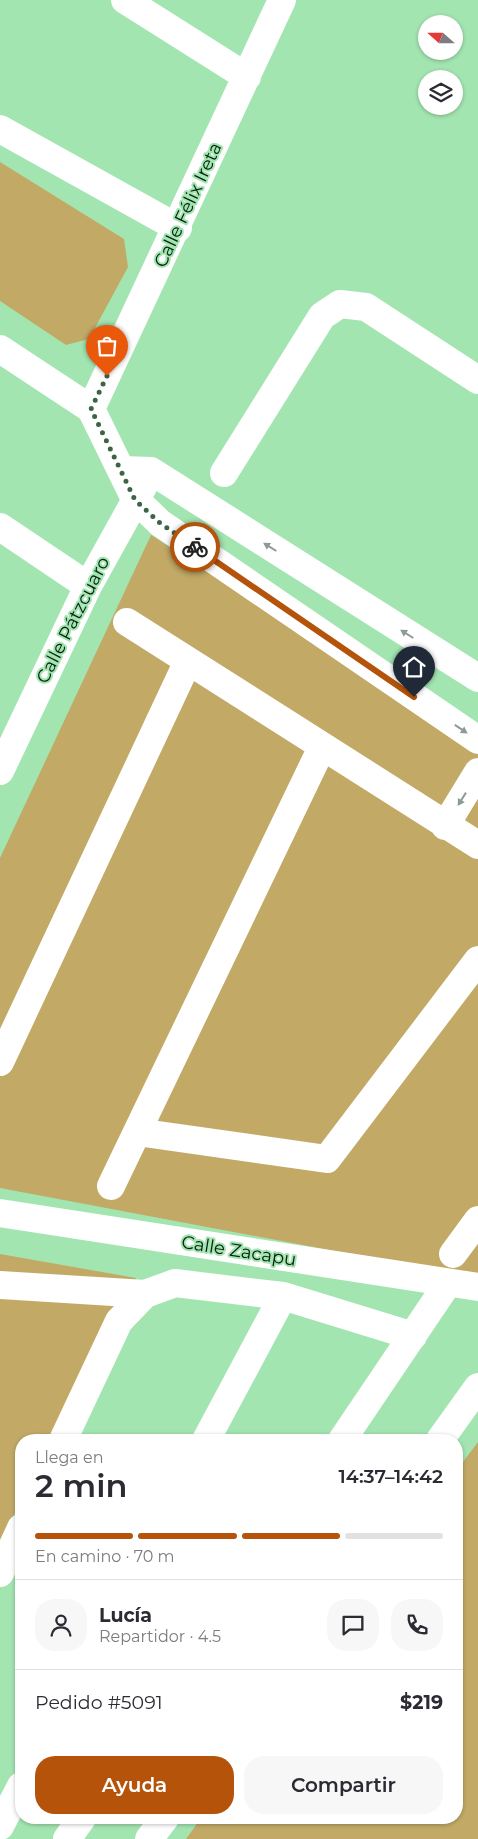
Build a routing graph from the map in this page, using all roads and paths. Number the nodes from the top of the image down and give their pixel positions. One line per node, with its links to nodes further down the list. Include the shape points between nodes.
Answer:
1 (125, 0): 3 (street)
2 (282, 0): 3 (street, Calle Félix Ireta)
3 (247, 77): 5 (street, Calle Félix Ireta)
4 (0, 129): 5 (street)
5 (178, 228): 8 (street, Calle Félix Ireta)
6 (0, 349): 8 (street)
7 (478, 380): 11 (street, via 366,307 340,304 322,316)
8 (91, 409): 9 (street)
9 (122, 470): 10 (street); 12 (street)
10 (151, 471): 12 (street, Calle Pátzcuaro); 17 (street, one-way to 10)
11 (224, 473)
12 (135, 500): 14 (street, Calle Pátzcuaro); 19 (street, one-way to 19, via 160,523)
13 (0, 526): 14 (street)
14 (88, 586): 18 (street, Calle Pátzcuaro)
15 (126, 622): 16 (street)
16 (188, 661): 20 (street); 26 (street)
17 (478, 678)
18 (10, 722): 21 (street, Calle Pátzcuaro)
19 (478, 740)
20 (322, 747): 23 (street); 27 (street)
21 (0, 772)
22 (478, 772): 23 (street, one-way to 23)
23 (445, 826): 24 (street)
24 (478, 846)
25 (478, 960): 27 (street, via 327,1159)
26 (0, 1062)
27 (137, 1132): 28 (street)
28 (110, 1186)
29 (0, 1213): 32 (street, Calle Zacapu)
30 (478, 1220): 31 (street)
31 (453, 1254)
32 (448, 1283): 34 (street, Calle Zacapu); 37 (street)
33 (0, 1285): 35 (street)
34 (478, 1287)
35 (145, 1294): 36 (street, via 176,1283); 39 (street, via 119,1322)
36 (283, 1296): 37 (street); 40 (street)
37 (414, 1336): 41 (street)
38 (478, 1387): 42 (street)
39 (66, 1434)
40 (209, 1434)
41 (346, 1434)
42 (444, 1434)
43 (15, 1541): 44 (street)
44 (0, 1573)
45 (15, 1797): 48 (street)
46 (78, 1824): 49 (street)
47 (160, 1824): 50 (street)
48 (0, 1826)
49 (67, 1839)
50 (149, 1839)

